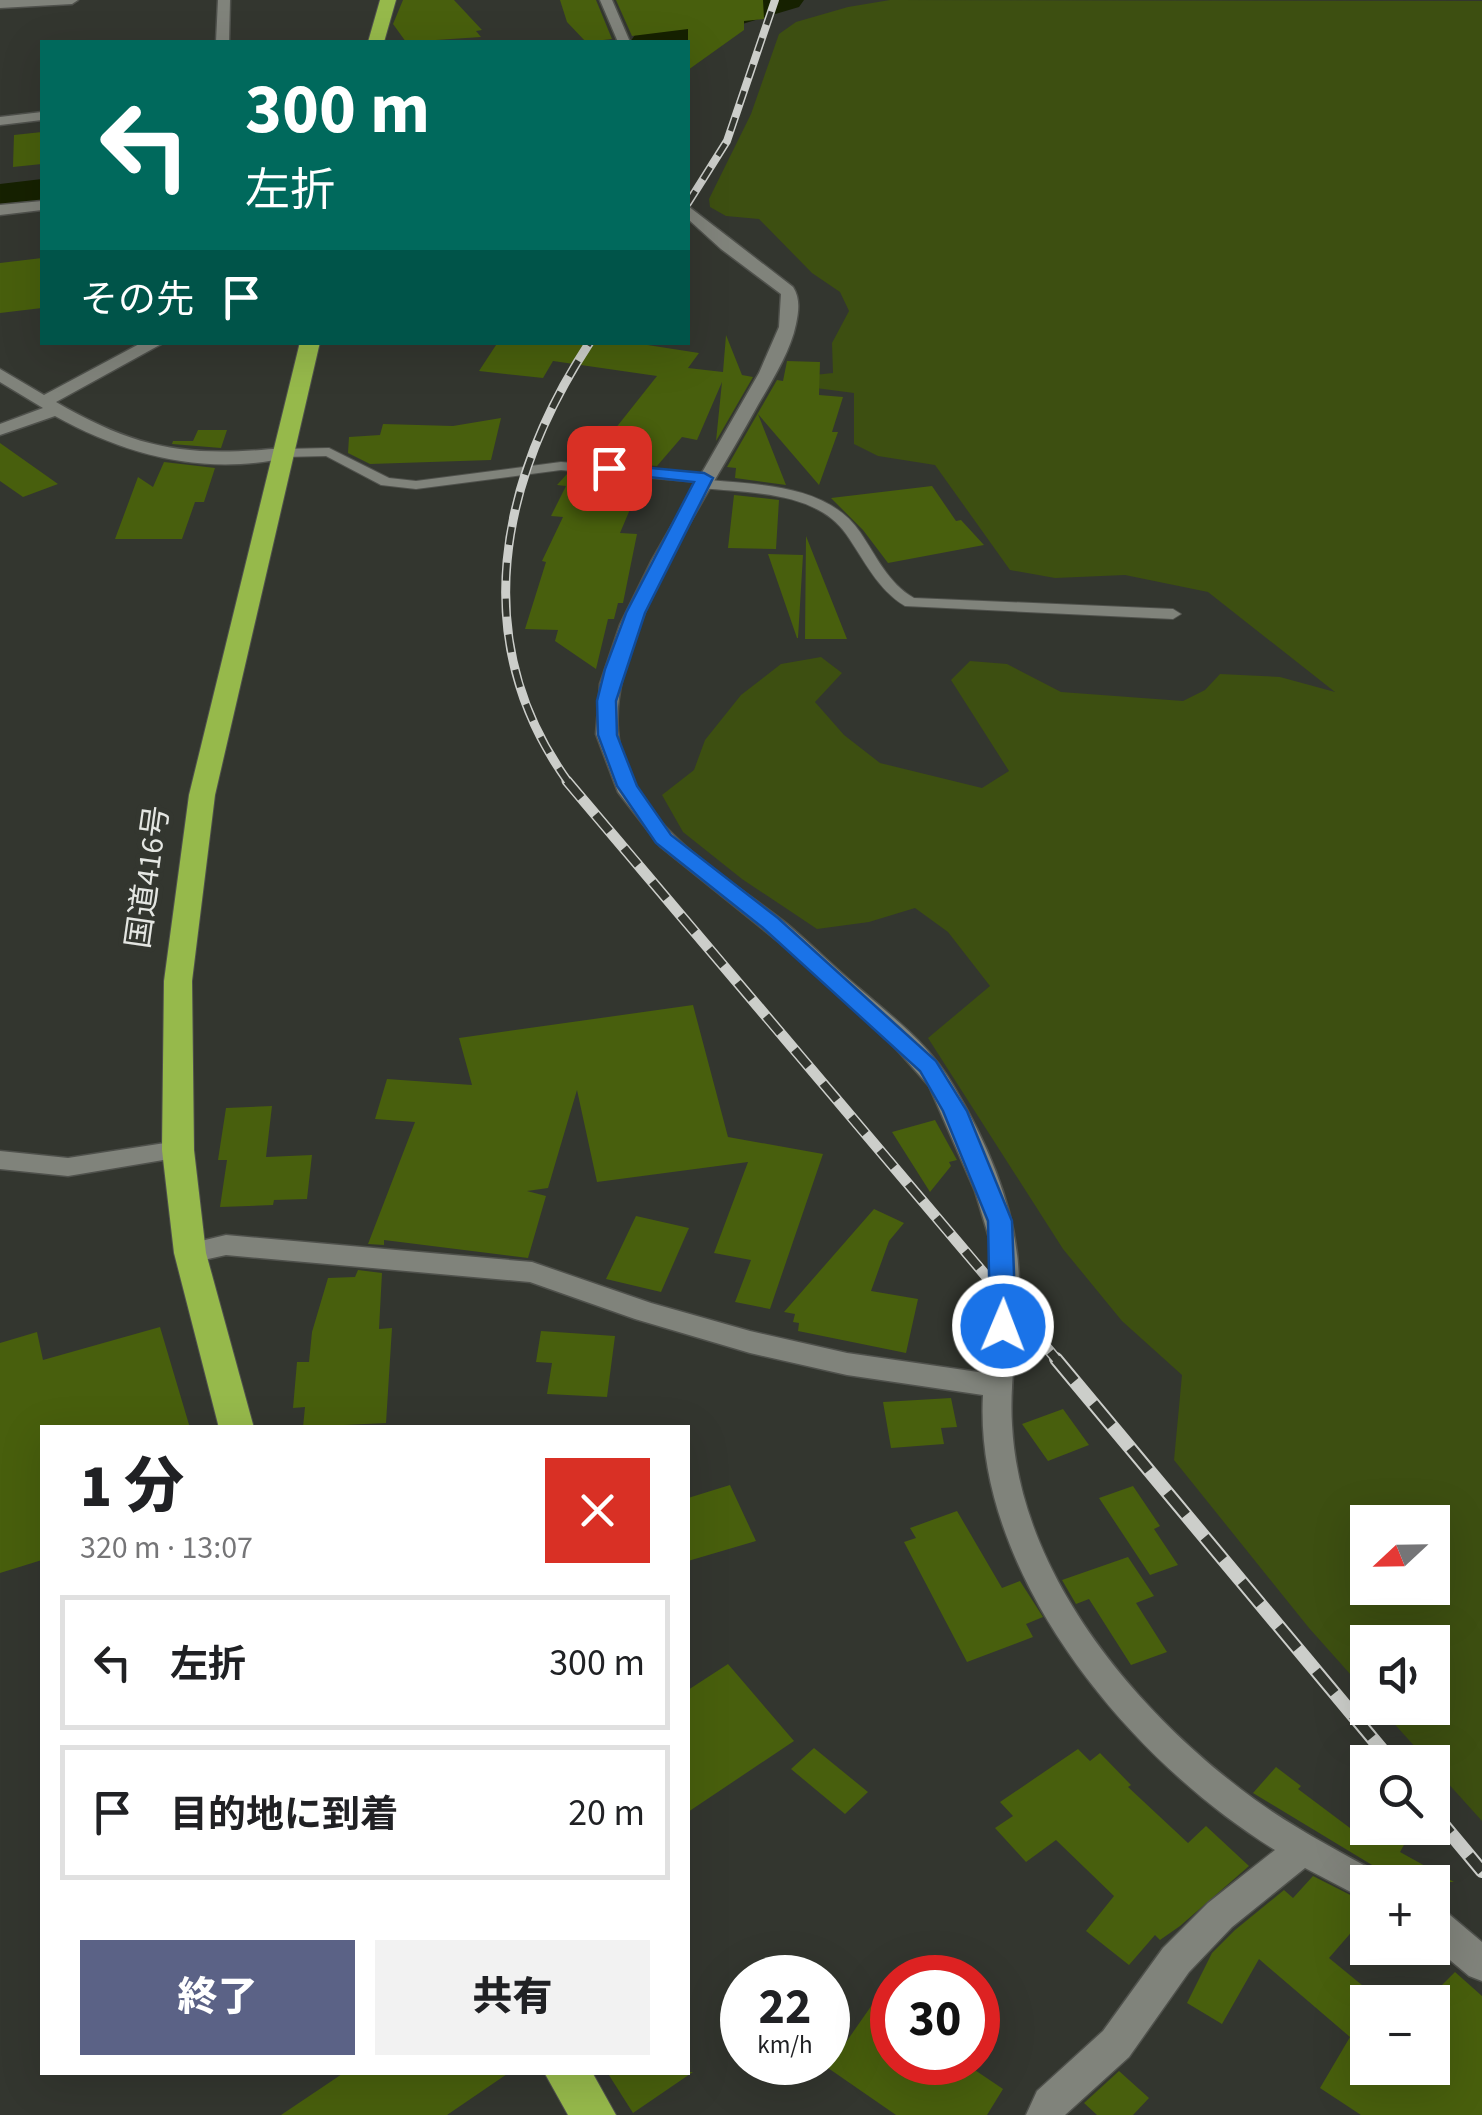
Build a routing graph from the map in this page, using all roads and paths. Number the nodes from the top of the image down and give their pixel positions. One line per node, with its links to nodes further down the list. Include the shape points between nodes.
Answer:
1 (72, 0): 5 (street)
2 (224, 0): 7 (street)
3 (388, 0): 8 (highway)
4 (606, 0): 6 (street)
5 (0, 4)
6 (623, 39)
7 (223, 40)
8 (377, 40)
9 (40, 116): 10 (street)
10 (0, 120)
11 (40, 206): 12 (street)
12 (0, 210)
13 (690, 213): 20 (street, via 738,258 786,288 792,308 770,364)
14 (153, 345): 17 (street)
15 (309, 345): 19 (highway, 国道416号)
16 (0, 374): 17 (street)
17 (49, 406): 18 (street); 19 (street, via 169,456)
18 (0, 430)
19 (284, 454): 20 (lane, via 329,452 386,482 416,485 561,466); 22 (highway, 国道416号, via 202,795 178,981)
20 (703, 481): 21 (lane, via 828,508 842,518 895,596 911,603); 25 (street, via 625,641 606,701 607,735 627,786 664,839 770,923 928,1066 955,1111 1000,1221)
21 (1172, 614)
22 (178, 1150): 23 (street, via 68,1167); 24 (highway, 国道416号)
23 (0, 1160)
24 (190, 1254): 25 (street, via 226,1245 532,1272 750,1342); 26 (highway, 国道416号)
25 (1000, 1386): 27 (street, via 1003,1478 1030,1554 1069,1624 1111,1683 1179,1755 1228,1799)
26 (236, 1425)
27 (1302, 1849): 28 (street); 33 (street, via 1220,1914 1176,1960 1116,2044)
28 (1350, 1875)
29 (1450, 1937): 30 (street)
30 (1482, 1964)
31 (568, 2075): 32 (highway)
32 (594, 2115)
33 (1045, 2115)

